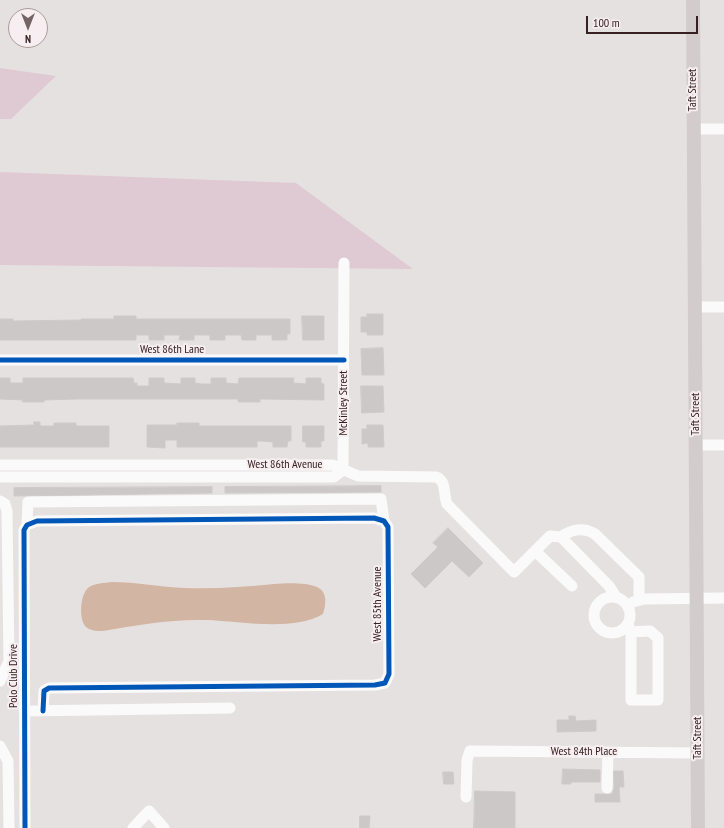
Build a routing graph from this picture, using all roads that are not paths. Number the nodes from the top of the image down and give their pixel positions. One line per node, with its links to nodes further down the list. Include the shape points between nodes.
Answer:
1 (693, 0): 2 (main road, Taft Street)
2 (694, 129): 3 (street); 5 (main road, Taft Street)
3 (724, 129)
4 (344, 263): 8 (street, McKinley Street)
5 (695, 307): 6 (street); 9 (main road, Taft Street)
6 (724, 307)
7 (0, 360): 8 (street, West 86th Lane)
8 (344, 360): 12 (street, McKinley Street)
9 (696, 445): 10 (street); 21 (main road, Taft Street)
10 (724, 445)
11 (0, 465): 12 (street, West 86th Avenue, via 333,465)
12 (343, 470): 13 (street, West 86th Avenue, via 334,477); 18 (street, via 358,476 441,479 447,504 514,572)
13 (0, 477)
14 (0, 501): 26 (street, via 5,504 7,511 9,661)
15 (384, 521): 16 (street, via 374,518 37,521); 16 (street, Polo Club Drive, via 381,499 28,502); 29 (street, West 85th Avenue, via 388,527 388,674 385,683 49,688 44,691)
16 (27, 525): 28 (street, Polo Club Drive, via 24,530)
17 (561, 538): 18 (street, via 550,536); 20 (street, via 609,586); 23 (street, via 569,531 589,530 595,534 639,577)
18 (535, 551): 19 (street)
19 (572, 586)
20 (616, 597): 24 (street); 25 (street, via 599,602 595,619 602,629 613,633)
21 (697, 598): 22 (street); 23 (street); 32 (main road, Taft Street)
22 (724, 598)
23 (639, 600): 24 (street)
24 (627, 604): 25 (street, via 630,614)
25 (629, 628): 25 (street, via 631,700 658,700 658,638 650,632)
26 (0, 681)
27 (230, 708): 29 (street)
28 (24, 711): 29 (street); 36 (street, Polo Club Drive)
29 (43, 711)
30 (0, 746): 35 (street, via 8,761)
31 (608, 752): 32 (street, West 84th Place); 33 (street); 34 (street, West 84th Place, via 470,751 467,760)
32 (698, 753): 39 (main road, Taft Street)
33 (608, 788)
34 (466, 797)
35 (6, 825)
36 (25, 828)
37 (133, 828): 38 (street, via 149,811)
38 (164, 828)
39 (698, 828)

